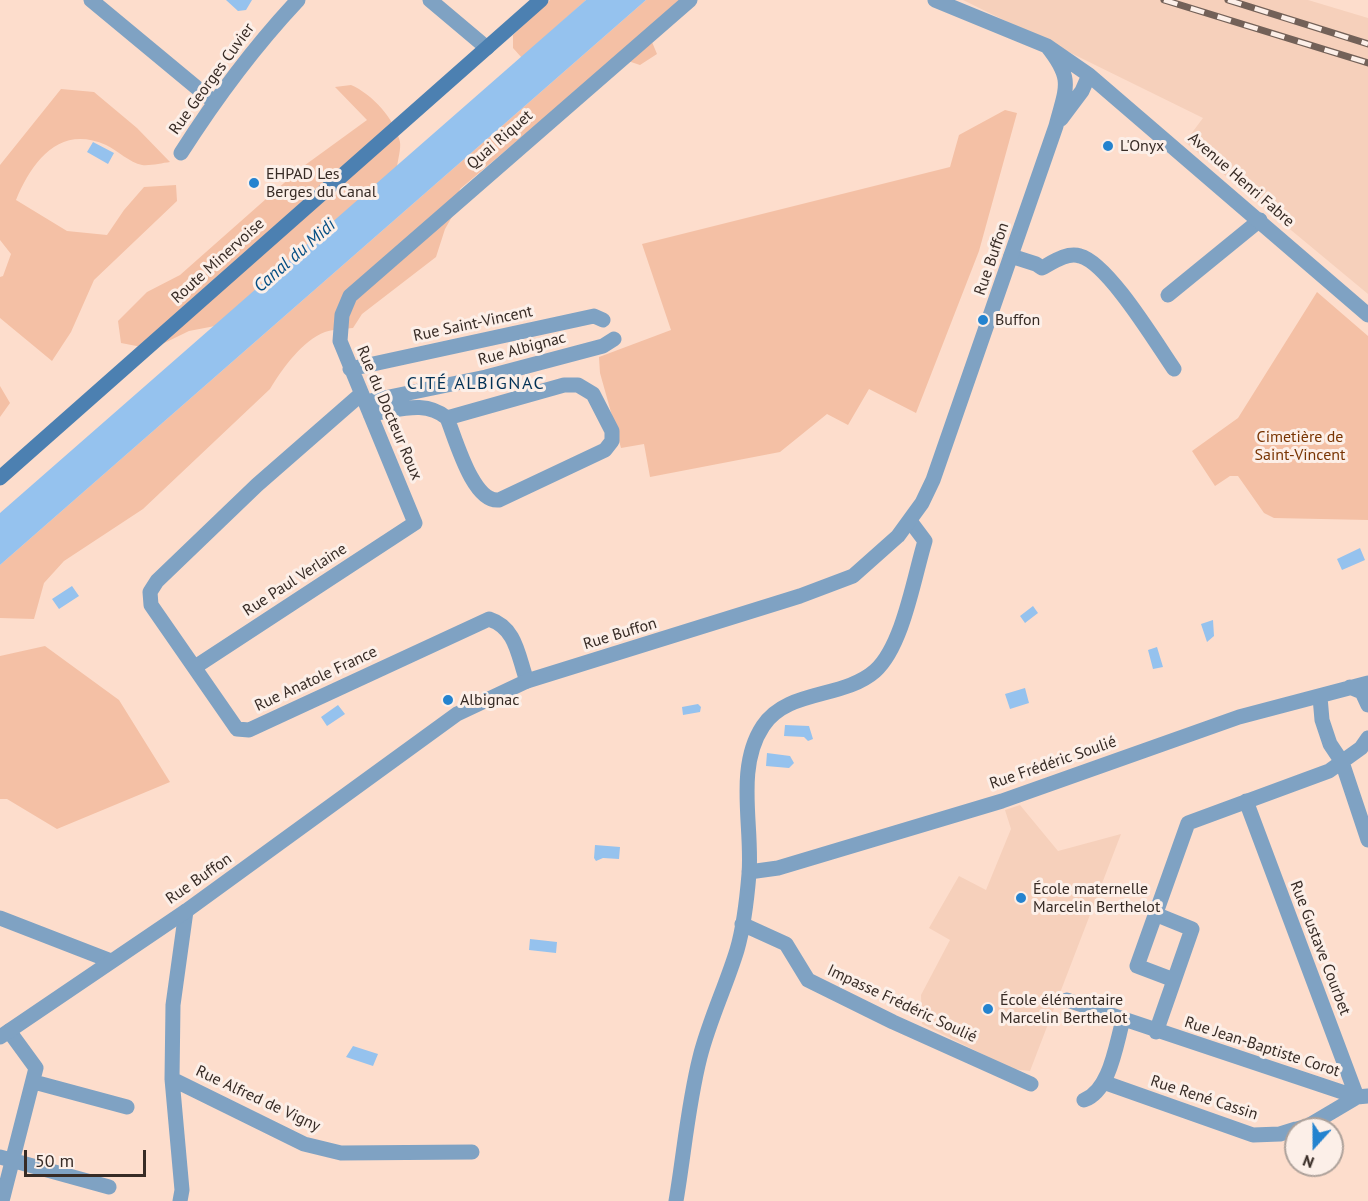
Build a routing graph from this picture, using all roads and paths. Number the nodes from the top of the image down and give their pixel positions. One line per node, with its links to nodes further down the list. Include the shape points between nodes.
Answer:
1 (91, 0): 10 (street)
2 (298, 0): 10 (street, Rue Georges Cuvier, via 259,42)
3 (430, 0): 8 (street)
4 (541, 0): 8 (main road, Route Minervoise)
5 (690, 0): 16 (street, Quai Riquet, via 350,296)
6 (935, 0): 7 (street)
7 (1047, 46): 9 (street); 11 (street, Rue Buffon, via 1068,81)
8 (487, 48): 24 (main road, Route Minervoise)
9 (1089, 75): 11 (street, Rue Buffon); 13 (street, Avenue Henri Fabre)
10 (214, 102): 12 (street, Rue Georges Cuvier)
11 (1056, 126): 14 (street, Rue Buffon)
12 (181, 153)
13 (1260, 220): 15 (street); 17 (street, Avenue Henri Fabre)
14 (1011, 256): 21 (street, via 1042,268 1061,257 1080,255 1105,271); 25 (street, Rue Buffon, via 933,480)
15 (1168, 295)
16 (342, 315): 20 (street, Rue du Docteur Roux, via 340,341)
17 (1368, 315)
18 (603, 320): 20 (street, Rue Saint-Vincent, via 594,316)
19 (614, 339): 22 (street, Rue Albignac, via 603,346 486,377)
20 (350, 369): 22 (street, Rue du Docteur Roux)
21 (1174, 369)
22 (365, 404): 23 (street, via 419,406 437,410); 26 (street, Rue du Docteur Roux); 27 (street, Rue Anatole France, via 257,485 157,581 150,592 151,604)
23 (447, 418): 23 (street, via 480,493 491,501 605,450 612,441 612,431 593,394 578,385 564,385)
24 (0, 478)
25 (910, 521): 28 (street, Rue Buffon, via 853,576 800,597); 37 (street, via 925,541 898,633 875,671 856,682 780,708 762,726 751,756 747,788)
26 (416, 523): 27 (street, Rue Paul Verlaine)
27 (195, 667): 28 (street, Rue Anatole France, via 237,729 249,730 489,620 501,623 509,631)
28 (527, 681): 38 (street, Rue Buffon, via 456,714)
29 (1368, 683): 30 (street, Rue Frédéric Soulié)
30 (1350, 687): 31 (street, Rue Frédéric Soulié); 32 (street, via 1362,692)
31 (1320, 697): 34 (street, via 1330,744); 37 (street, Rue Frédéric Soulié, via 1239,717 1002,801 778,868)
32 (1368, 705)
33 (1368, 738): 34 (street)
34 (1342, 762): 35 (street, via 1329,771); 36 (street)
35 (1246, 801): 39 (street, via 1188,823); 52 (street, Rue Gustave Courbet)
36 (1368, 840)
37 (749, 872): 41 (street)
38 (186, 910): 42 (street, Rue Buffon); 48 (street, via 173,1005)
39 (1155, 914): 43 (street, Rue Jean-Baptiste Corot, via 1192,929); 43 (street, via 1137,966)
40 (0, 918): 42 (street)
41 (742, 924): 51 (street, Impasse Frédéric Soulié, via 786,944 808,980); 62 (street, via 738,947 700,1058)
42 (111, 962): 47 (street, Rue Buffon)
43 (1174, 980): 46 (street, Rue Jean-Baptiste Corot)
44 (1067, 1000): 45 (street, Rue Jean-Baptiste Corot)
45 (1123, 1020): 46 (street, Rue Jean-Baptiste Corot); 50 (street)
46 (1156, 1032): 52 (street, Rue Jean-Baptiste Corot)
47 (5, 1034): 49 (street, via 36,1068)
48 (172, 1079): 57 (street, Rue Alfred de Vigny, via 304,1144 341,1153); 61 (street)
49 (34, 1082): 54 (street); 58 (street)
50 (1103, 1082): 53 (street, via 1093,1097); 56 (street, Rue René Cassin, via 1253,1135)
51 (1031, 1084)
52 (1363, 1096): 55 (street, Rue René Cassin)
53 (1084, 1100)
54 (127, 1107)
55 (1324, 1117)
56 (1284, 1133)
57 (472, 1152)
58 (7, 1159): 59 (street); 60 (street)
59 (110, 1187)
60 (3, 1201)
61 (180, 1201)
62 (676, 1201)

